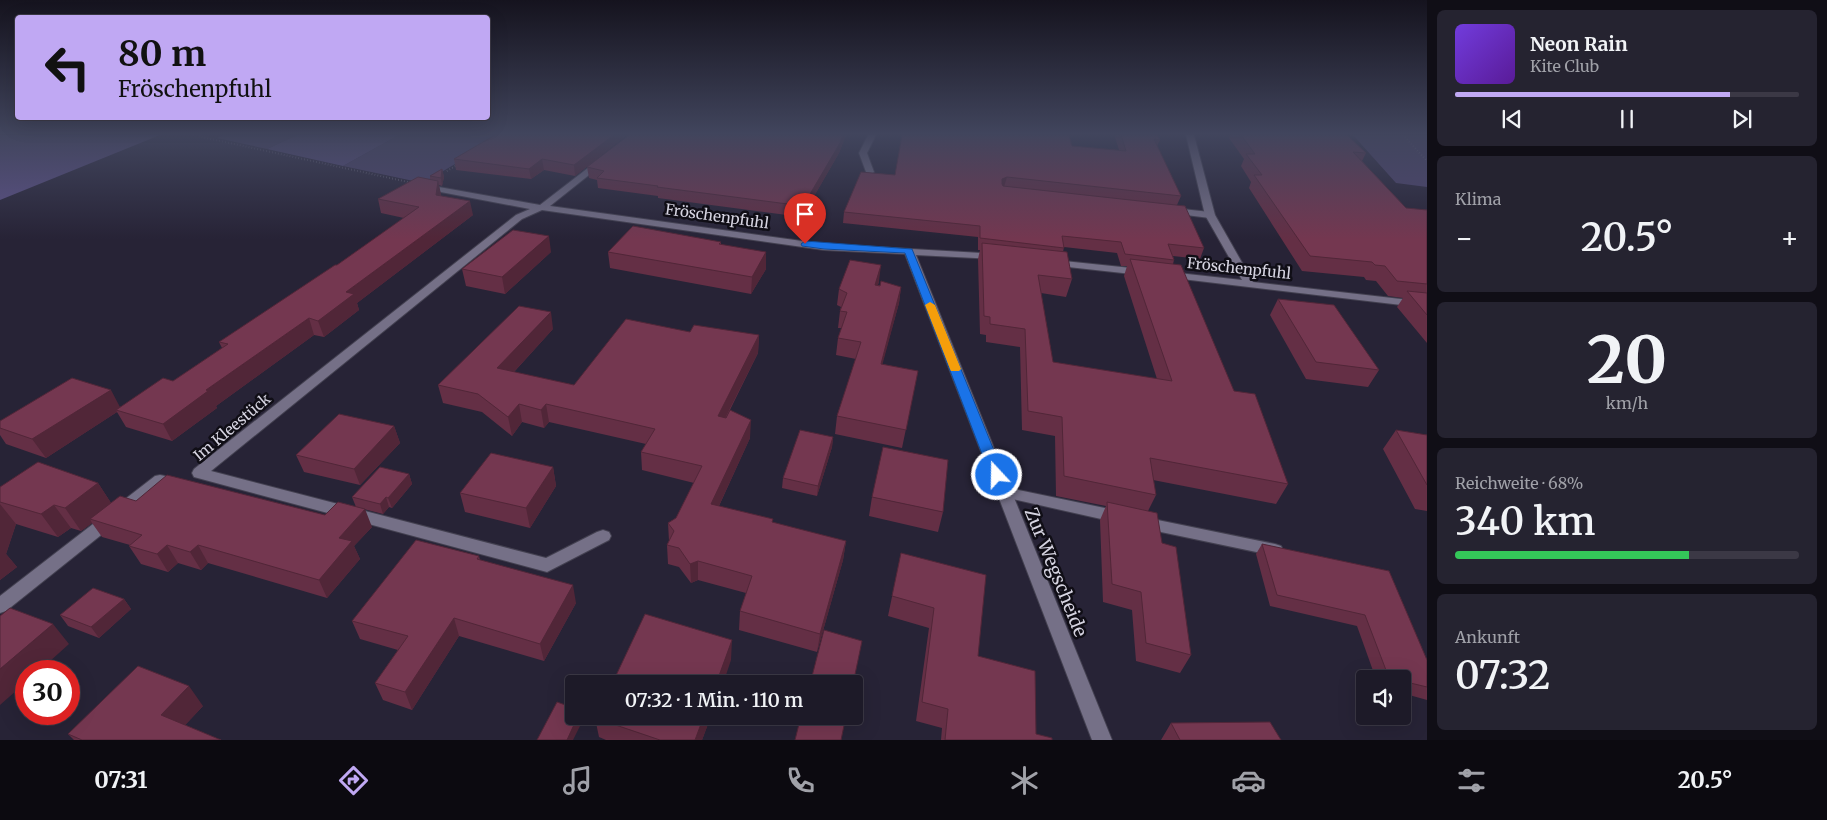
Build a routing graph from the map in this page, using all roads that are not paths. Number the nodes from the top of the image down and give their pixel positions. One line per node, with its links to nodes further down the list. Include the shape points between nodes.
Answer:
1 (591, 170): 4 (street)
2 (1199, 170): 6 (street)
3 (423, 186): 4 (street, Fröschenpfuhl, via 516,204)
4 (544, 206): 7 (street, Fröschenpfuhl, via 824,247); 14 (street, Im Kleestück, via 519,217 199,473 547,565)
5 (1161, 209): 6 (street)
6 (1210, 215): 10 (street)
7 (908, 251): 8 (street, Fröschenpfuhl); 13 (street, Zur Wegscheide)
8 (1004, 258)
9 (1043, 262): 10 (street, Fröschenpfuhl)
10 (1249, 284): 11 (street, Fröschenpfuhl)
11 (1427, 305)
12 (160, 480): 16 (street)
13 (1004, 492): 15 (street); 17 (street, Zur Wegscheide)
14 (603, 536)
15 (1286, 552)
16 (0, 606)
17 (1102, 740)

